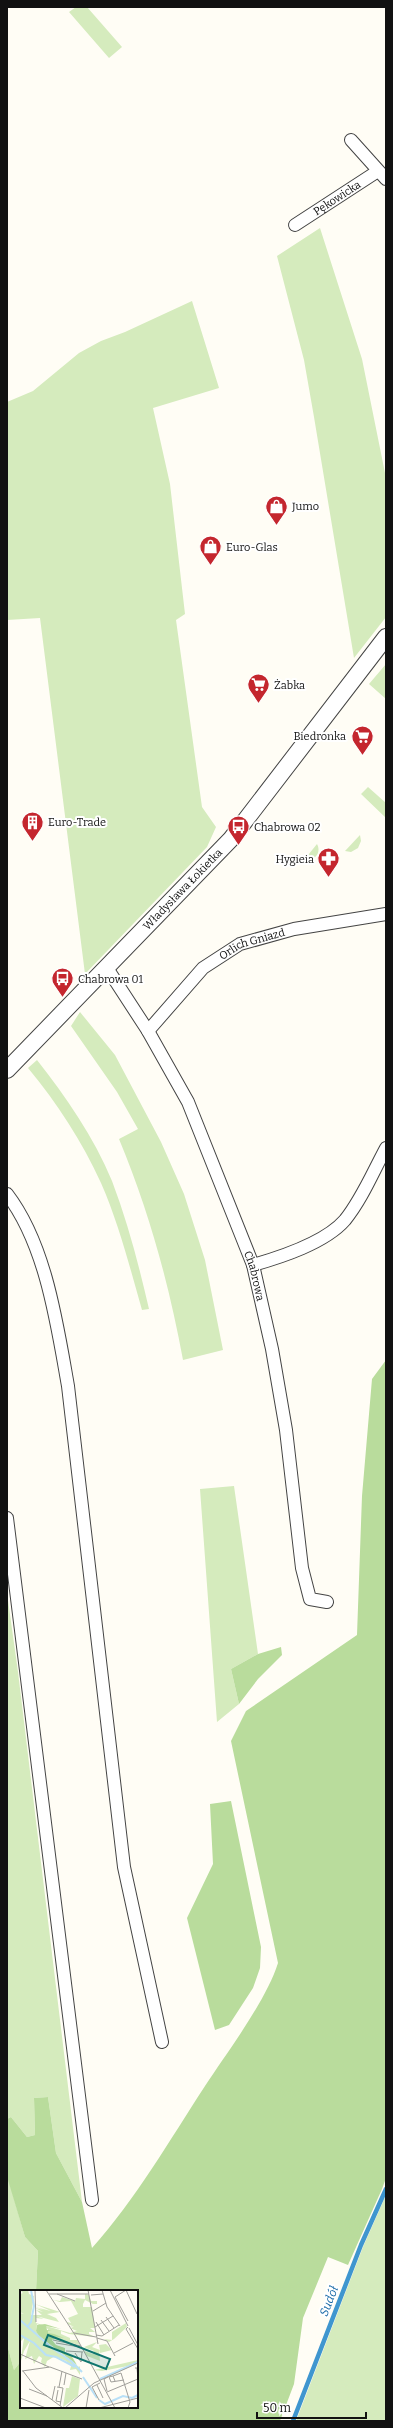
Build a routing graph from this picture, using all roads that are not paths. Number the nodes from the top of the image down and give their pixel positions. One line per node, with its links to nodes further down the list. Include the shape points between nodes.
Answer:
1 (351, 140): 2 (street, Pękowicka)
2 (382, 175): 3 (street, Pękowicka)
3 (295, 225)
4 (386, 637): 6 (street, Władysława Łokietka, via 231,839)
5 (386, 914): 7 (street, Orlich Gniazd, via 294,929 240,944 203,968)
6 (106, 968): 7 (street, Chabrowa); 8 (street, Władysława Łokietka)
7 (148, 1031): 11 (street, Chabrowa, via 188,1102)
8 (7, 1070)
9 (386, 1148): 11 (street, via 356,1205 344,1221 292,1254)
10 (7, 1194): 14 (street, via 40,1262 58,1327 68,1386 124,1868)
11 (253, 1265): 13 (street, Chabrowa, via 272,1349 286,1430 302,1568 310,1598)
12 (7, 1518): 15 (street)
13 (327, 1602)
14 (162, 2042)
15 (92, 2200)

